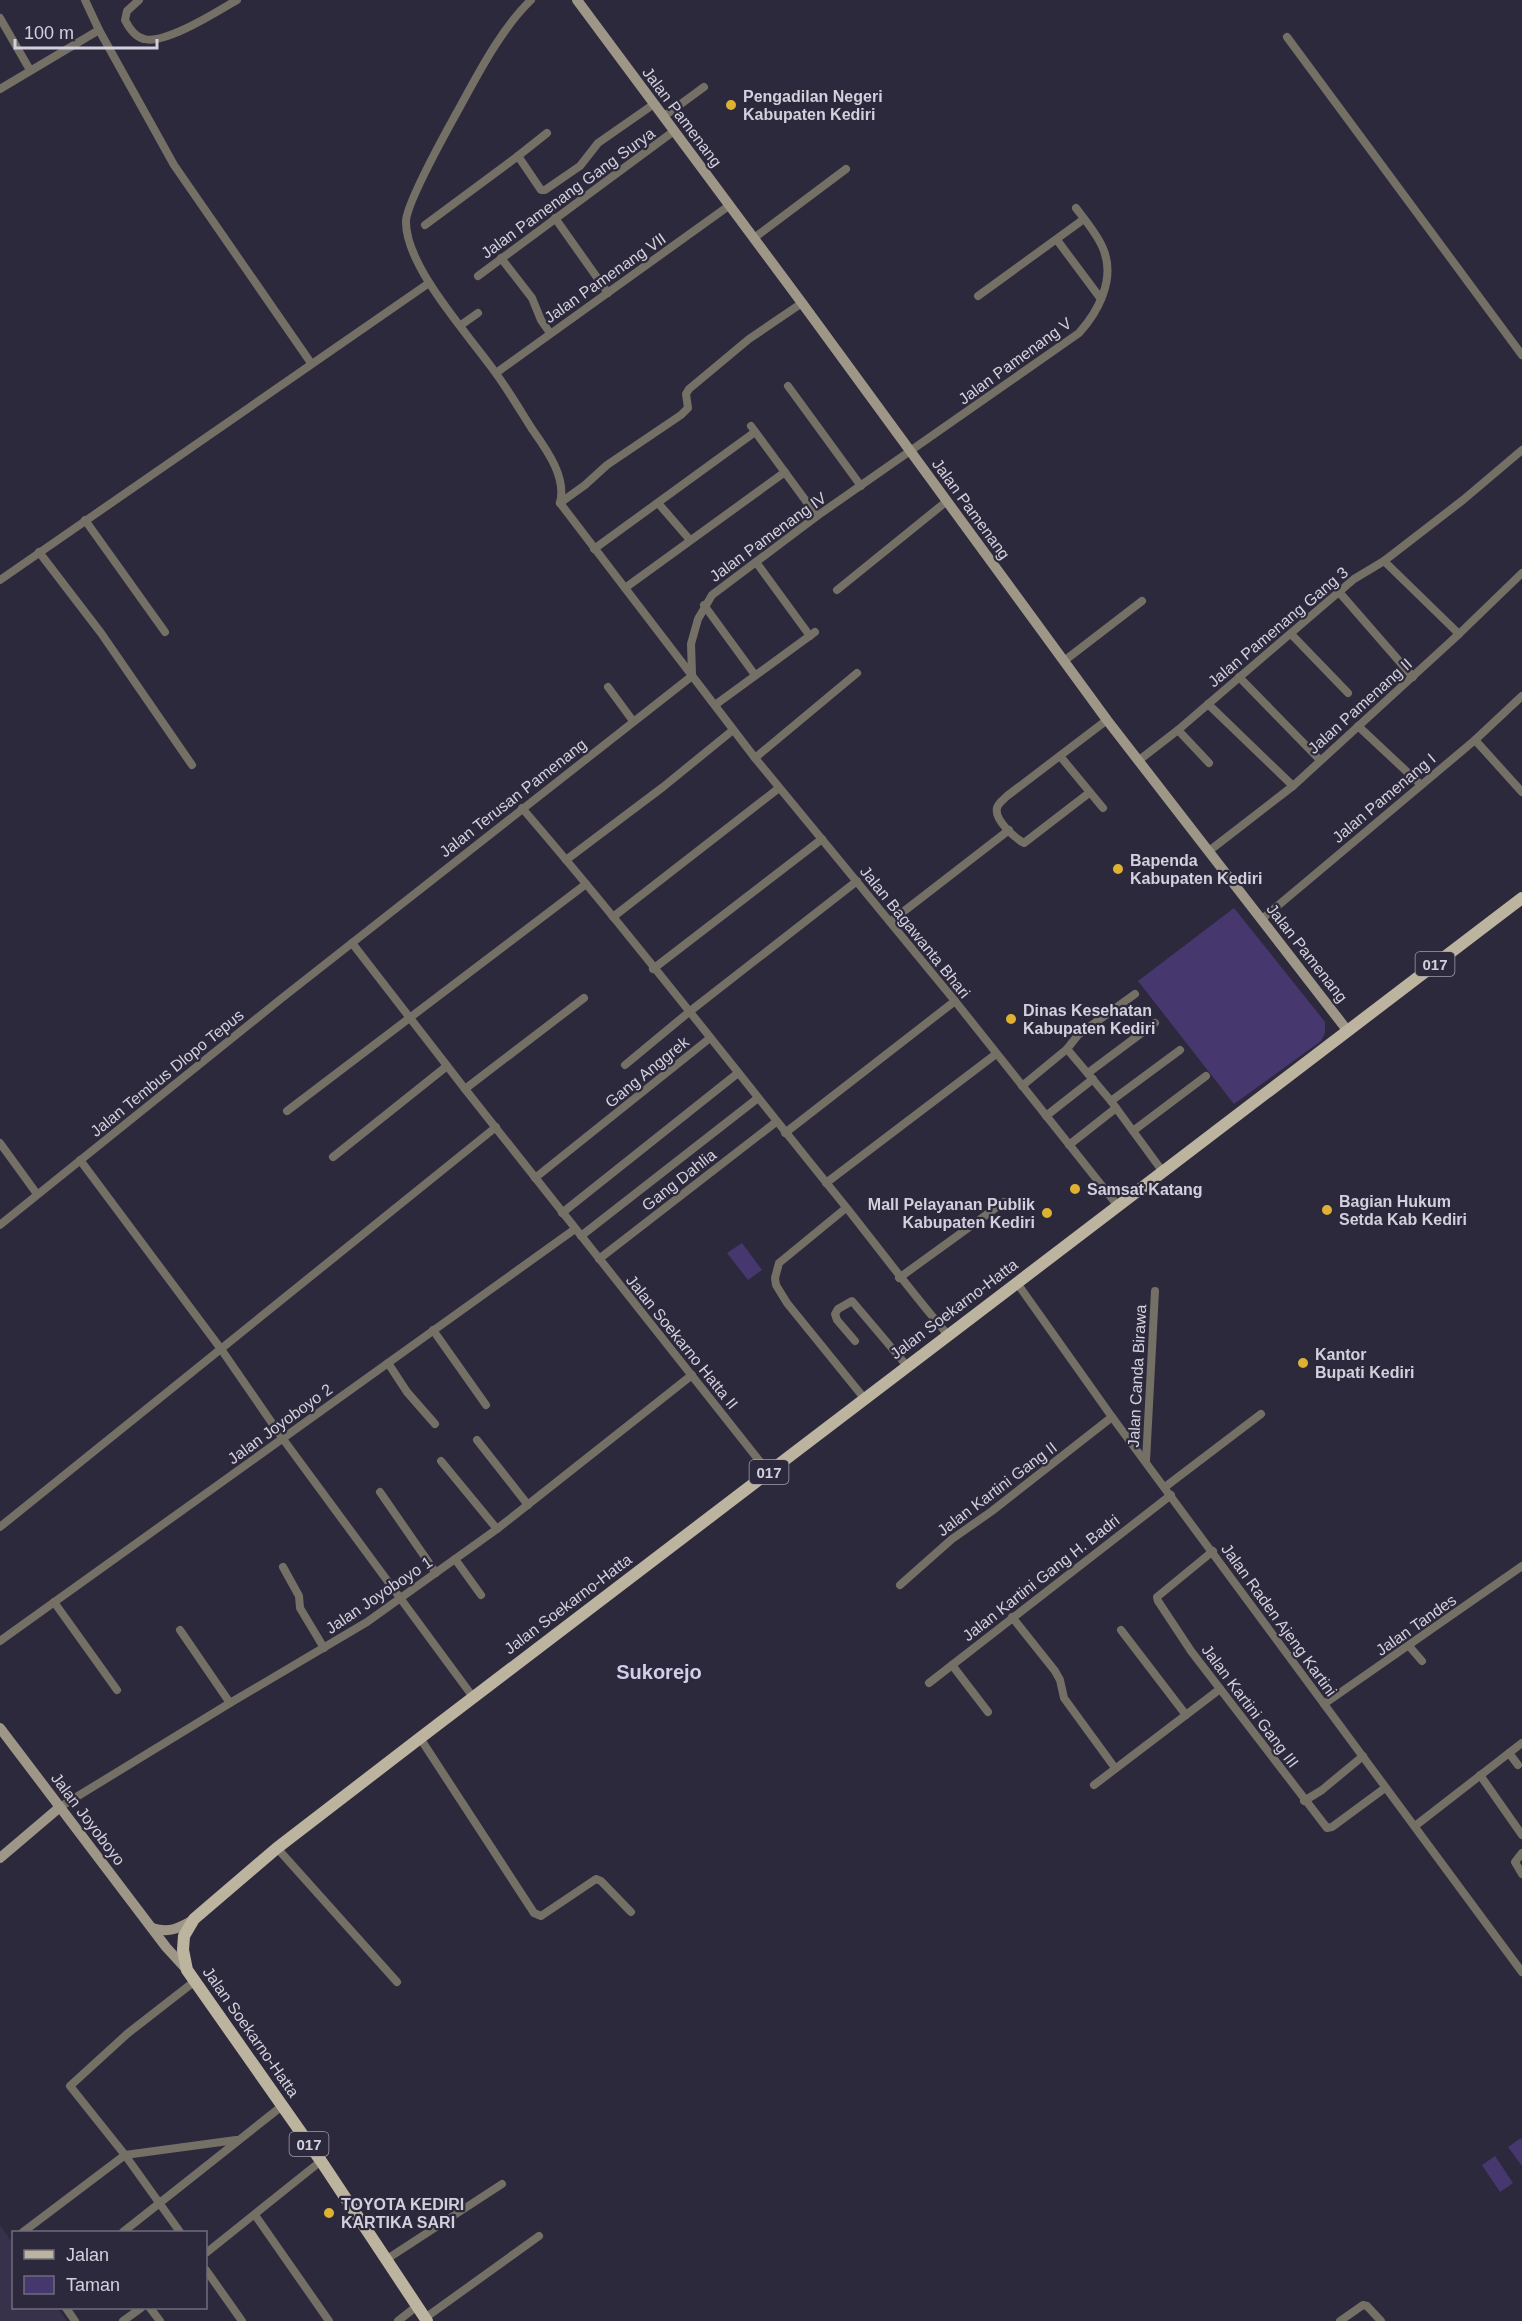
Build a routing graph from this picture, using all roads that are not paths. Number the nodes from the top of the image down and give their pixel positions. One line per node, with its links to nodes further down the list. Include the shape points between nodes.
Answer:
1 (139, 0): 2 (street, via 127,10 125,20 141,39 149,40 203,21)
2 (237, 0)
3 (531, 0): 27 (street, via 505,32 461,105 406,219 408,243)
4 (577, 0): 12 (main road, Jalan Pamenang)
5 (87, 1): 7 (street)
6 (1, 24): 9 (street)
7 (99, 30): 9 (street); 36 (street, via 174,165)
8 (1287, 36): 35 (street)
9 (30, 70): 11 (street)
10 (704, 87): 13 (street)
11 (0, 89)
12 (654, 104): 13 (main road, Jalan Pamenang); 16 (street, via 598,143 580,166 545,190 538,188)
13 (663, 117): 14 (main road, Jalan Pamenang)
14 (674, 131): 18 (main road, Jalan Pamenang); 20 (street, Jalan Pamenang Gang Surya)
15 (547, 134): 16 (street)
16 (518, 156): 22 (street)
17 (846, 169): 23 (street)
18 (730, 206): 23 (main road, Jalan Pamenang); 28 (street, Jalan Pamenang VII)
19 (1076, 208): 21 (street, Jalan Pamenang V)
20 (555, 218): 25 (street, Jalan Pamenang Gang Surya); 28 (street)
21 (1084, 219): 24 (street); 30 (street, Jalan Pamenang V, via 1104,250 1107,283)
22 (425, 225)
23 (754, 238): 31 (main road, Jalan Pamenang)
24 (1057, 240): 29 (street); 30 (street)
25 (501, 258): 26 (street, Jalan Pamenang Gang Surya); 34 (street, via 532,298)
26 (478, 276)
27 (429, 283): 33 (street); 36 (street)
28 (608, 293): 34 (street, Jalan Pamenang VII)
29 (978, 296)
30 (1101, 299): 40 (street, Jalan Pamenang V, via 1079,333)
31 (802, 303): 40 (main road, Jalan Pamenang); 44 (street, via 749,339 689,389 688,408 681,415 607,465)
32 (478, 313): 33 (street)
33 (460, 325): 37 (street)
34 (550, 333): 37 (street, Jalan Pamenang VII)
35 (1522, 355)
36 (310, 363): 47 (street)
37 (496, 373): 44 (street, via 546,448 562,489)
38 (788, 386): 42 (street)
39 (1522, 450): 51 (street, Jalan Pamenang Gang 3)
40 (910, 451): 42 (street, Jalan Pamenang IV); 43 (main road, Jalan Pamenang)
41 (784, 472): 45 (street, via 753,429); 46 (street); 48 (street)
42 (861, 486): 46 (street, Jalan Pamenang IV)
43 (947, 501): 56 (street); 63 (main road, Jalan Pamenang)
44 (560, 503): 49 (street, Jalan Bagawanta Bhari)
45 (658, 503): 48 (street); 49 (street)
46 (817, 516): 52 (street, Jalan Pamenang IV)
47 (85, 520): 50 (street); 60 (street)
48 (690, 540): 55 (street)
49 (594, 549): 55 (street, Jalan Bagawanta Bhari)
50 (39, 552): 54 (street); 85 (street, via 101,633)
51 (1384, 561): 57 (street, Jalan Pamenang Gang 3); 62 (street)
52 (756, 562): 59 (street, Jalan Pamenang IV); 65 (street, via 812,634)
53 (1522, 573): 62 (street, Jalan Pamenang II)
54 (0, 580)
55 (625, 588): 66 (street, Jalan Bagawanta Bhari)
56 (837, 590)
57 (1339, 592): 61 (street, Jalan Pamenang Gang 3); 68 (street)
58 (1142, 601): 63 (street)
59 (704, 605): 65 (street); 66 (street, Jalan Pamenang IV, via 691,644)
60 (165, 632)
61 (1291, 634): 67 (street, Jalan Pamenang Gang 3); 70 (street)
62 (1459, 634): 68 (street, Jalan Pamenang II)
63 (1064, 660): 74 (main road, Jalan Pamenang)
64 (857, 673): 81 (street)
65 (755, 675): 73 (street)
66 (692, 676): 73 (street, Jalan Bagawanta Bhari); 75 (street, Jalan Terusan Pamenang)
67 (1239, 676): 72 (street, Jalan Pamenang Gang 3); 82 (street)
68 (1413, 677): 76 (street, Jalan Pamenang II)
69 (608, 687): 75 (street)
70 (1348, 693)
71 (1522, 696): 79 (street, Jalan Pamenang I)
72 (1208, 704): 78 (street, Jalan Pamenang Gang 3); 87 (street)
73 (716, 705): 77 (street, Jalan Bagawanta Bhari)
74 (1107, 720): 80 (street); 83 (main road, Jalan Pamenang)
75 (633, 721): 91 (street, Jalan Terusan Pamenang)
76 (1358, 726): 82 (street, Jalan Pamenang II); 86 (street)
77 (733, 730): 81 (street, Jalan Bagawanta Bhari); 96 (street)
78 (1178, 730): 83 (street, Jalan Pamenang Gang 3); 84 (street)
79 (1475, 740): 86 (street, Jalan Pamenang I); 89 (street)
80 (1060, 756): 90 (street); 93 (street, via 998,805 996,812)
81 (755, 758): 88 (street, Jalan Bagawanta Bhari)
82 (1320, 760): 87 (street, Jalan Pamenang II)
83 (1138, 761): 95 (main road, Jalan Pamenang)
84 (1209, 763)
85 (192, 765)
86 (1420, 784): 101 (street, Jalan Pamenang I)
87 (1293, 786): 95 (street, Jalan Pamenang II)
88 (779, 788): 94 (street, Jalan Bagawanta Bhari); 100 (street)
89 (1522, 792)
90 (1089, 793): 92 (street); 93 (street, via 1029,841 1022,842)
91 (522, 808): 96 (street); 103 (street, Jalan Terusan Pamenang)
92 (1103, 808)
93 (1009, 830): 102 (street)
94 (822, 838): 97 (street, Jalan Bagawanta Bhari); 104 (street)
95 (1209, 851): 101 (main road, Jalan Pamenang)
96 (566, 860): 98 (street)
97 (857, 881): 102 (street, Jalan Bagawanta Bhari); 108 (street)
98 (586, 884): 100 (street); 109 (street)
99 (1522, 898): 111 (main road, 017)
100 (613, 917): 104 (street)
101 (1262, 919): 111 (main road, Jalan Pamenang)
102 (890, 922): 107 (street, Jalan Bagawanta Bhari)
103 (352, 943): 109 (street, Jalan Soekarno Hatta II); 134 (street, Jalan Tembus Dlopo Tepus)
104 (653, 969): 108 (street)
105 (1135, 994): 113 (street, via 1078,1035)
106 (584, 998): 122 (street)
107 (955, 1001): 115 (street, Jalan Bagawanta Bhari); 130 (street)
108 (689, 1012): 112 (street); 116 (street)
109 (410, 1018): 117 (street, Jalan Soekarno Hatta II); 125 (street)
110 (1155, 1023): 119 (street)
111 (1347, 1030): 135 (main road, Jalan Soekarno-Hatta / 017)
112 (710, 1038): 118 (street); 136 (street, Gang Anggrek)
113 (1067, 1049): 119 (street); 121 (street)
114 (1180, 1050): 124 (street)
115 (996, 1054): 121 (street, Jalan Bagawanta Bhari); 137 (street)
116 (626, 1065)
117 (447, 1066): 122 (street, Jalan Soekarno Hatta II); 133 (street)
118 (738, 1073): 123 (street); 142 (street)
119 (1090, 1076): 124 (street); 126 (street)
120 (1206, 1076): 129 (street)
121 (1022, 1086): 126 (street, Jalan Bagawanta Bhari)
122 (465, 1089): 128 (street, Jalan Soekarno Hatta II)
123 (759, 1098): 127 (street); 145 (street)
124 (1113, 1104): 129 (street); 132 (street)
125 (287, 1111)
126 (1046, 1116): 132 (street, Jalan Bagawanta Bhari)
127 (776, 1122): 130 (street); 146 (street, Gang Dahlia)
128 (496, 1127): 136 (street, Jalan Soekarno Hatta II); 153 (street)
129 (1133, 1131): 135 (street)
130 (786, 1133): 137 (street)
131 (0, 1143): 138 (street)
132 (1069, 1145): 140 (street, Jalan Bagawanta Bhari)
133 (333, 1157)
134 (80, 1160): 138 (street, Jalan Tembus Dlopo Tepus); 153 (street)
135 (1163, 1172): 140 (main road, Jalan Soekarno-Hatta / 017)
136 (535, 1178): 142 (street, Jalan Soekarno Hatta II)
137 (826, 1183): 141 (street)
138 (37, 1194): 143 (street, Jalan Tembus Dlopo Tepus)
139 (1004, 1202): 147 (street)
140 (1118, 1206): 148 (main road, Jalan Soekarno-Hatta / 017)
141 (846, 1208): 147 (street); 157 (street, via 778,1263 776,1285)
142 (562, 1213): 144 (street, Jalan Soekarno Hatta II)
143 (0, 1225)
144 (575, 1229): 145 (street, Jalan Soekarno Hatta II); 150 (street, Jalan Joyoboyo 2)
145 (581, 1236): 146 (street, Jalan Soekarno Hatta II)
146 (599, 1259): 156 (street, Jalan Soekarno Hatta II)
147 (899, 1278): 151 (street)
148 (1017, 1283): 151 (main road, Jalan Soekarno-Hatta / 017); 160 (street, Jalan Raden Ajeng Kartini)
149 (1155, 1291): 165 (street, Jalan Canda Birawa)
150 (433, 1330): 154 (street, Jalan Joyoboyo 2); 158 (street)
151 (948, 1335): 155 (main road, Jalan Soekarno-Hatta / 017)
152 (855, 1341): 155 (street, via 835,1314 852,1301)
153 (221, 1349): 162 (street); 171 (street)
154 (388, 1363): 161 (street); 162 (street, Jalan Joyoboyo 2)
155 (907, 1366): 157 (main road, Jalan Soekarno-Hatta / 017)
156 (692, 1375): 166 (street, Jalan Soekarno Hatta II); 170 (street, Jalan Joyoboyo 1)
157 (864, 1398): 166 (main road, Jalan Soekarno-Hatta / 017)
158 (486, 1405)
159 (1261, 1414): 167 (street)
160 (1113, 1417): 165 (street, Jalan Raden Ajeng Kartini); 178 (street, Jalan Kartini Gang II, via 952,1539)
161 (435, 1424)
162 (283, 1439): 180 (street); 181 (street, Jalan Joyoboyo 2)
163 (477, 1440): 170 (street)
164 (441, 1461): 172 (street)
165 (1146, 1461): 167 (street, Jalan Raden Ajeng Kartini)
166 (769, 1473): 193 (main road, Jalan Soekarno-Hatta / 017)
167 (1165, 1487): 169 (street, Jalan Raden Ajeng Kartini)
168 (380, 1492): 177 (street)
169 (1171, 1495): 173 (street, Jalan Raden Ajeng Kartini); 182 (street, Jalan Kartini Gang H. Badri)
170 (528, 1505): 172 (street, Jalan Joyoboyo 1)
171 (0, 1527)
172 (497, 1529): 174 (street, Jalan Joyoboyo 1)
173 (1213, 1551): 191 (street, Jalan Kartini Gang III, via 1157,1597); 195 (street, Jalan Raden Ajeng Kartini)
174 (455, 1559): 177 (street, Jalan Joyoboyo 1); 179 (street)
175 (1522, 1566): 186 (street, Jalan Tandes)
176 (283, 1567): 187 (street, via 299,1596 300,1608)
177 (436, 1573): 180 (street, Jalan Joyoboyo 1)
178 (900, 1585)
179 (481, 1595)
180 (400, 1599): 187 (street, Jalan Joyoboyo 1); 193 (street)
181 (54, 1602): 185 (street, Jalan Joyoboyo 2); 192 (street)
182 (1012, 1617): 189 (street, Jalan Kartini Gang H. Badri); 204 (street, via 1055,1671 1064,1698)
183 (180, 1630): 194 (street)
184 (1121, 1630): 197 (street)
185 (0, 1641)
186 (1409, 1646): 188 (street); 195 (street, Jalan Tandes)
187 (324, 1648): 194 (street, Jalan Joyoboyo 1)
188 (1422, 1661)
189 (952, 1665): 190 (street, Jalan Kartini Gang H. Badri); 196 (street)
190 (929, 1683)
191 (1220, 1689): 197 (street); 208 (street, Jalan Kartini Gang III)
192 (117, 1690)
193 (473, 1697): 199 (main road, Jalan Soekarno-Hatta / 017)
194 (230, 1703): 209 (street, Jalan Joyoboyo 1)
195 (1324, 1704): 202 (street, Jalan Raden Ajeng Kartini)
196 (988, 1712)
197 (1186, 1715): 204 (street)
198 (0, 1728): 209 (main road, Jalan Joyoboyo)
199 (420, 1738): 212 (main road, Jalan Soekarno-Hatta / 017); 216 (street, via 536,1915 541,1916 596,1879)
200 (1522, 1743): 201 (street)
201 (1509, 1753): 203 (street); 205 (street)
202 (1363, 1756): 207 (street, Jalan Raden Ajeng Kartini); 208 (street)
203 (1518, 1766)
204 (1115, 1768): 206 (street)
205 (1480, 1775): 210 (street); 211 (street)
206 (1094, 1785)
207 (1385, 1788): 208 (street, Jalan Kartini Gang III, via 1330,1829); 210 (street, Jalan Raden Ajeng Kartini)
208 (1304, 1801)
209 (60, 1808): 214 (main road); 218 (main road, Jalan Joyoboyo)
210 (1415, 1826): 220 (street, Jalan Raden Ajeng Kartini)
211 (1522, 1835)
212 (277, 1848): 217 (main road, Jalan Soekarno-Hatta / 017); 222 (street)
213 (1522, 1852): 215 (street, via 1515,1862)
214 (0, 1858)
215 (1522, 1874)
216 (631, 1912)
217 (194, 1919): 218 (main road, via 173,1931); 219 (main road, Jalan Soekarno-Hatta / 017, via 184,1936)
218 (152, 1928): 219 (main road, Jalan Joyoboyo)
219 (187, 1970): 221 (main road, Jalan Soekarno-Hatta / 017)
220 (1522, 1972)
221 (195, 1981): 223 (main road, Jalan Soekarno-Hatta / 017); 225 (street, via 127,2034 70,2086)
222 (397, 1982)
223 (282, 2106): 224 (street); 226 (main road, Jalan Soekarno-Hatta / 017)
224 (236, 2140): 225 (street); 228 (street)
225 (125, 2156): 228 (street); 230 (street)
226 (321, 2161): 229 (street); 235 (main road, Jalan Soekarno-Hatta / 017)
227 (502, 2184): 235 (street)
228 (159, 2203): 231 (street); 232 (street)
229 (255, 2215): 234 (street); 242 (street)
230 (24, 2231)
231 (124, 2231)
232 (179, 2231)
233 (539, 2236): 239 (street)
234 (207, 2252)
235 (387, 2259): 237 (main road, Jalan Soekarno-Hatta / 017)
236 (207, 2271): 241 (street)
237 (417, 2306): 239 (main road, Jalan Soekarno-Hatta / 017); 243 (street)
238 (138, 2309): 240 (street)
239 (426, 2319)
240 (123, 2321)
241 (242, 2321)
242 (329, 2321)
243 (398, 2321)
244 (1340, 2321): 245 (street, via 1363,2305)
245 (1381, 2321)

